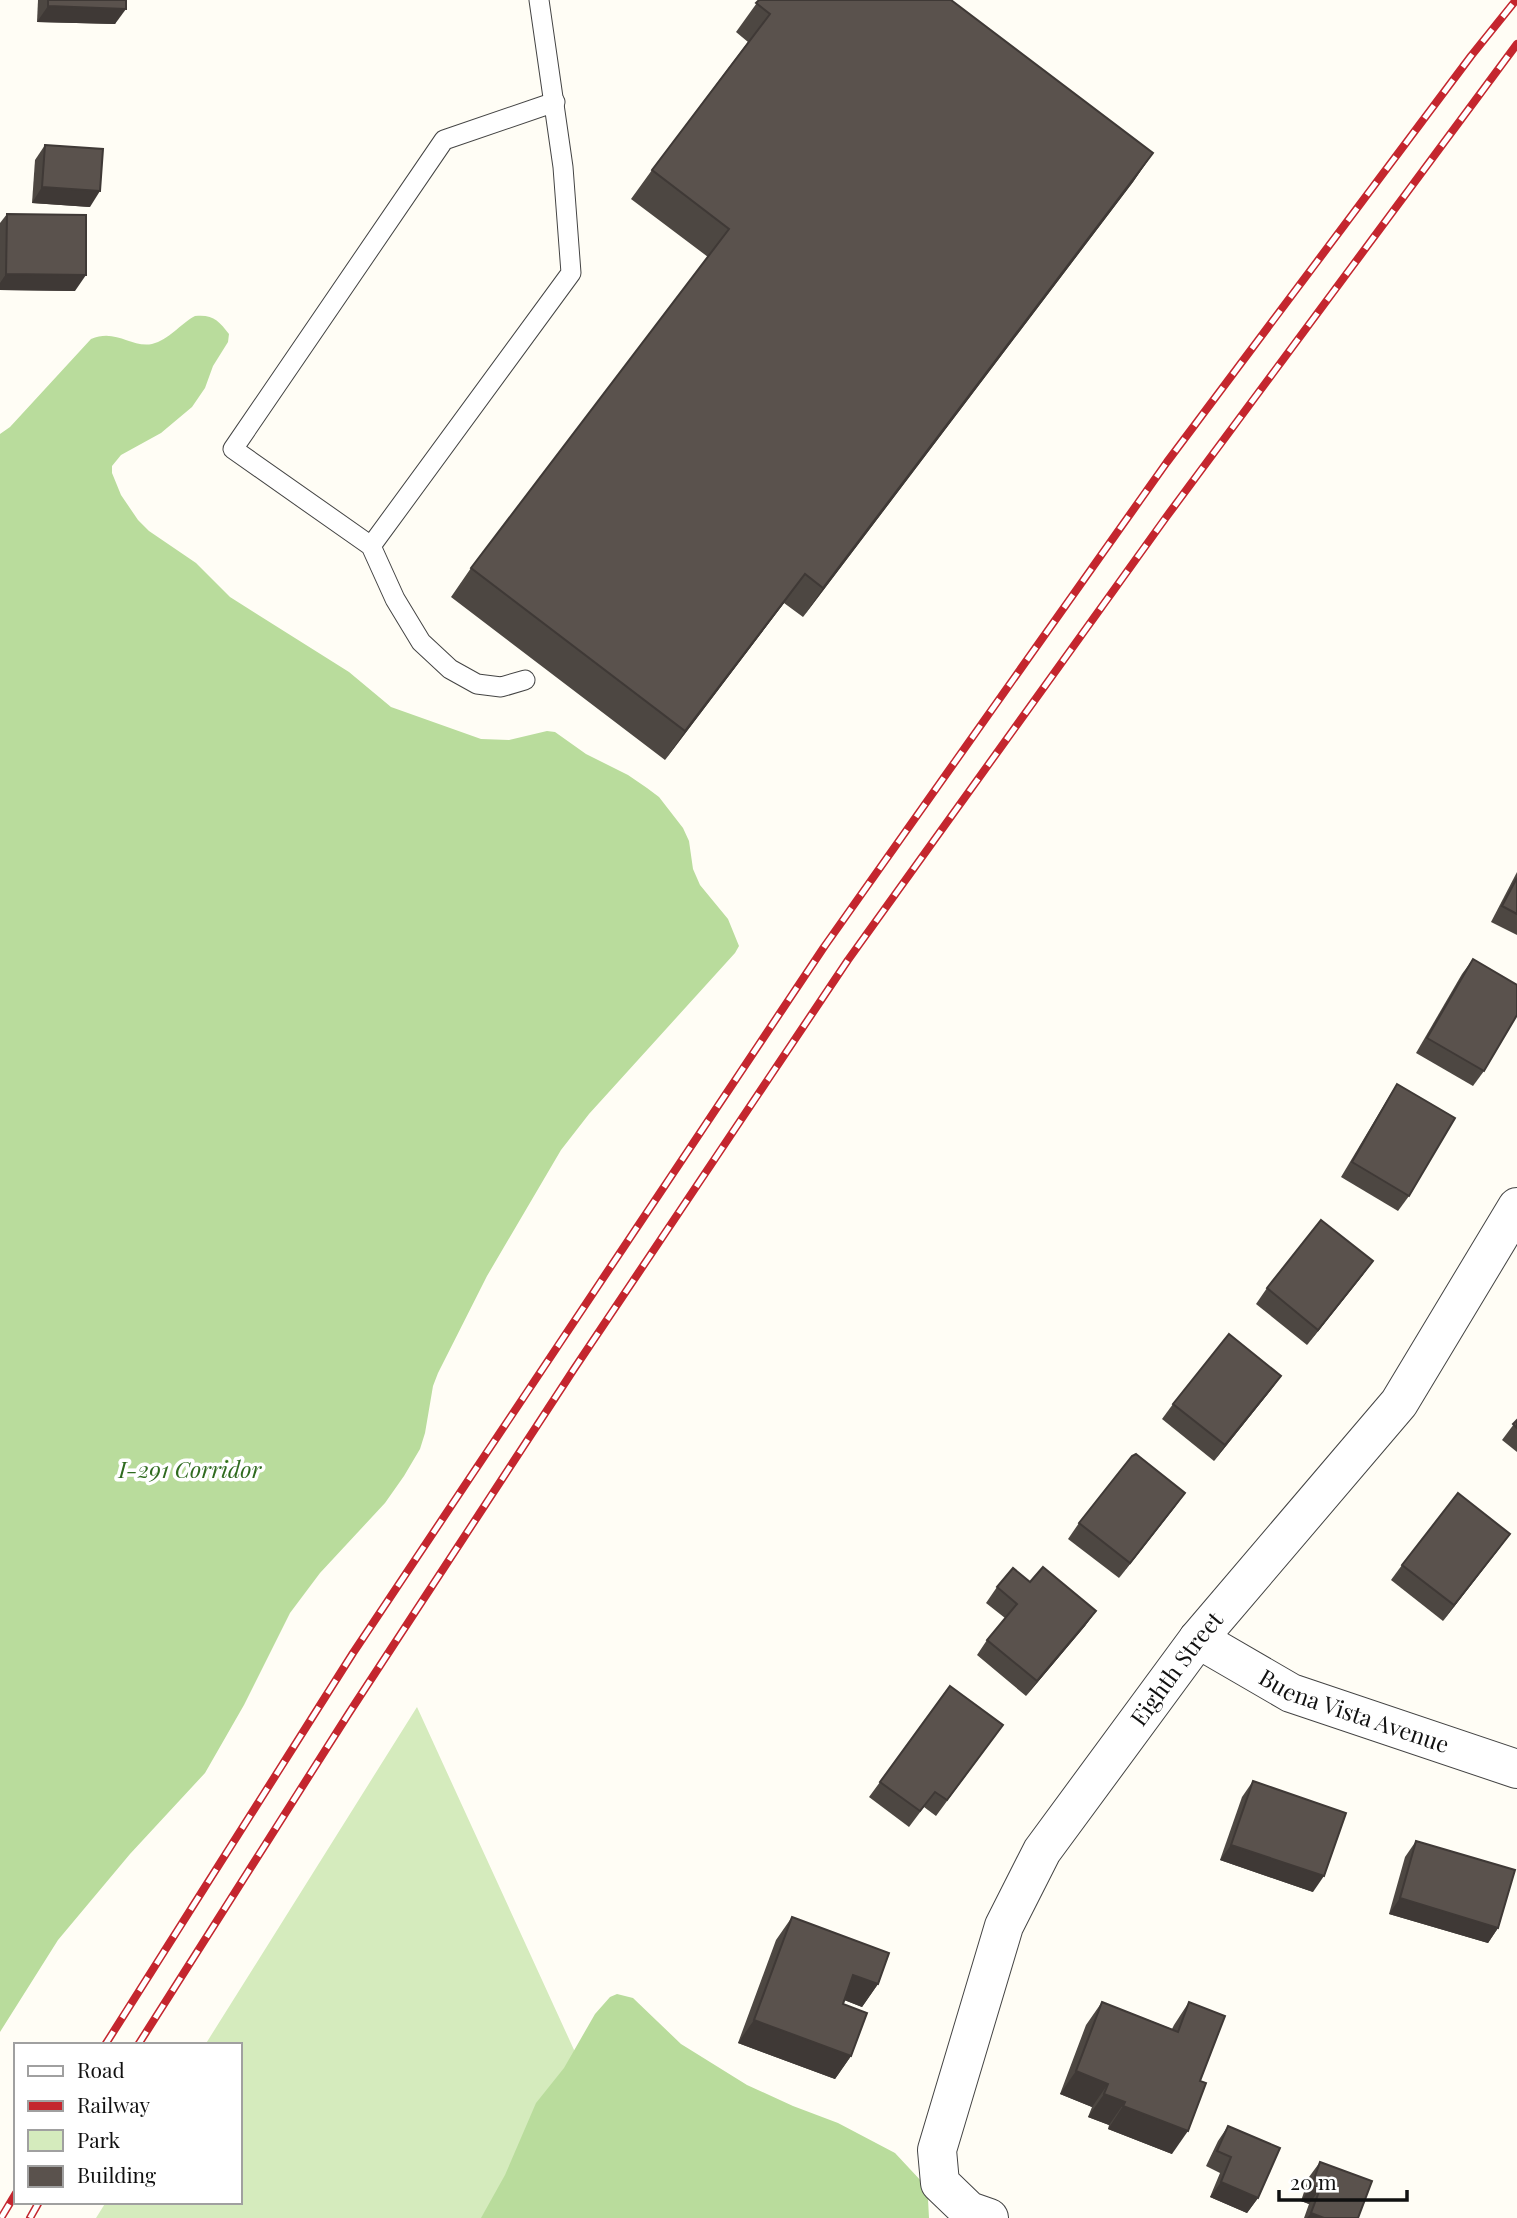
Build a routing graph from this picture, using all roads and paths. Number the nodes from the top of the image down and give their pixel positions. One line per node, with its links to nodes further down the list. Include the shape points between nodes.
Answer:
1 (539, 0): 2 (lane)
2 (555, 102): 3 (lane, via 571,273); 3 (lane, via 444,140 233,449)
3 (371, 546): 4 (lane, via 421,642 450,669 477,684 501,687)
4 (525, 680)
5 (1517, 1207): 6 (street, Eighth Street, via 1399,1403)
6 (1199, 1639): 7 (street, Buena Vista Avenue, via 1290,1693); 8 (street, Eighth Street, via 1042,1851 1004,1926 937,2150 940,2183 969,2211)
7 (1517, 1769)
8 (989, 2218)

